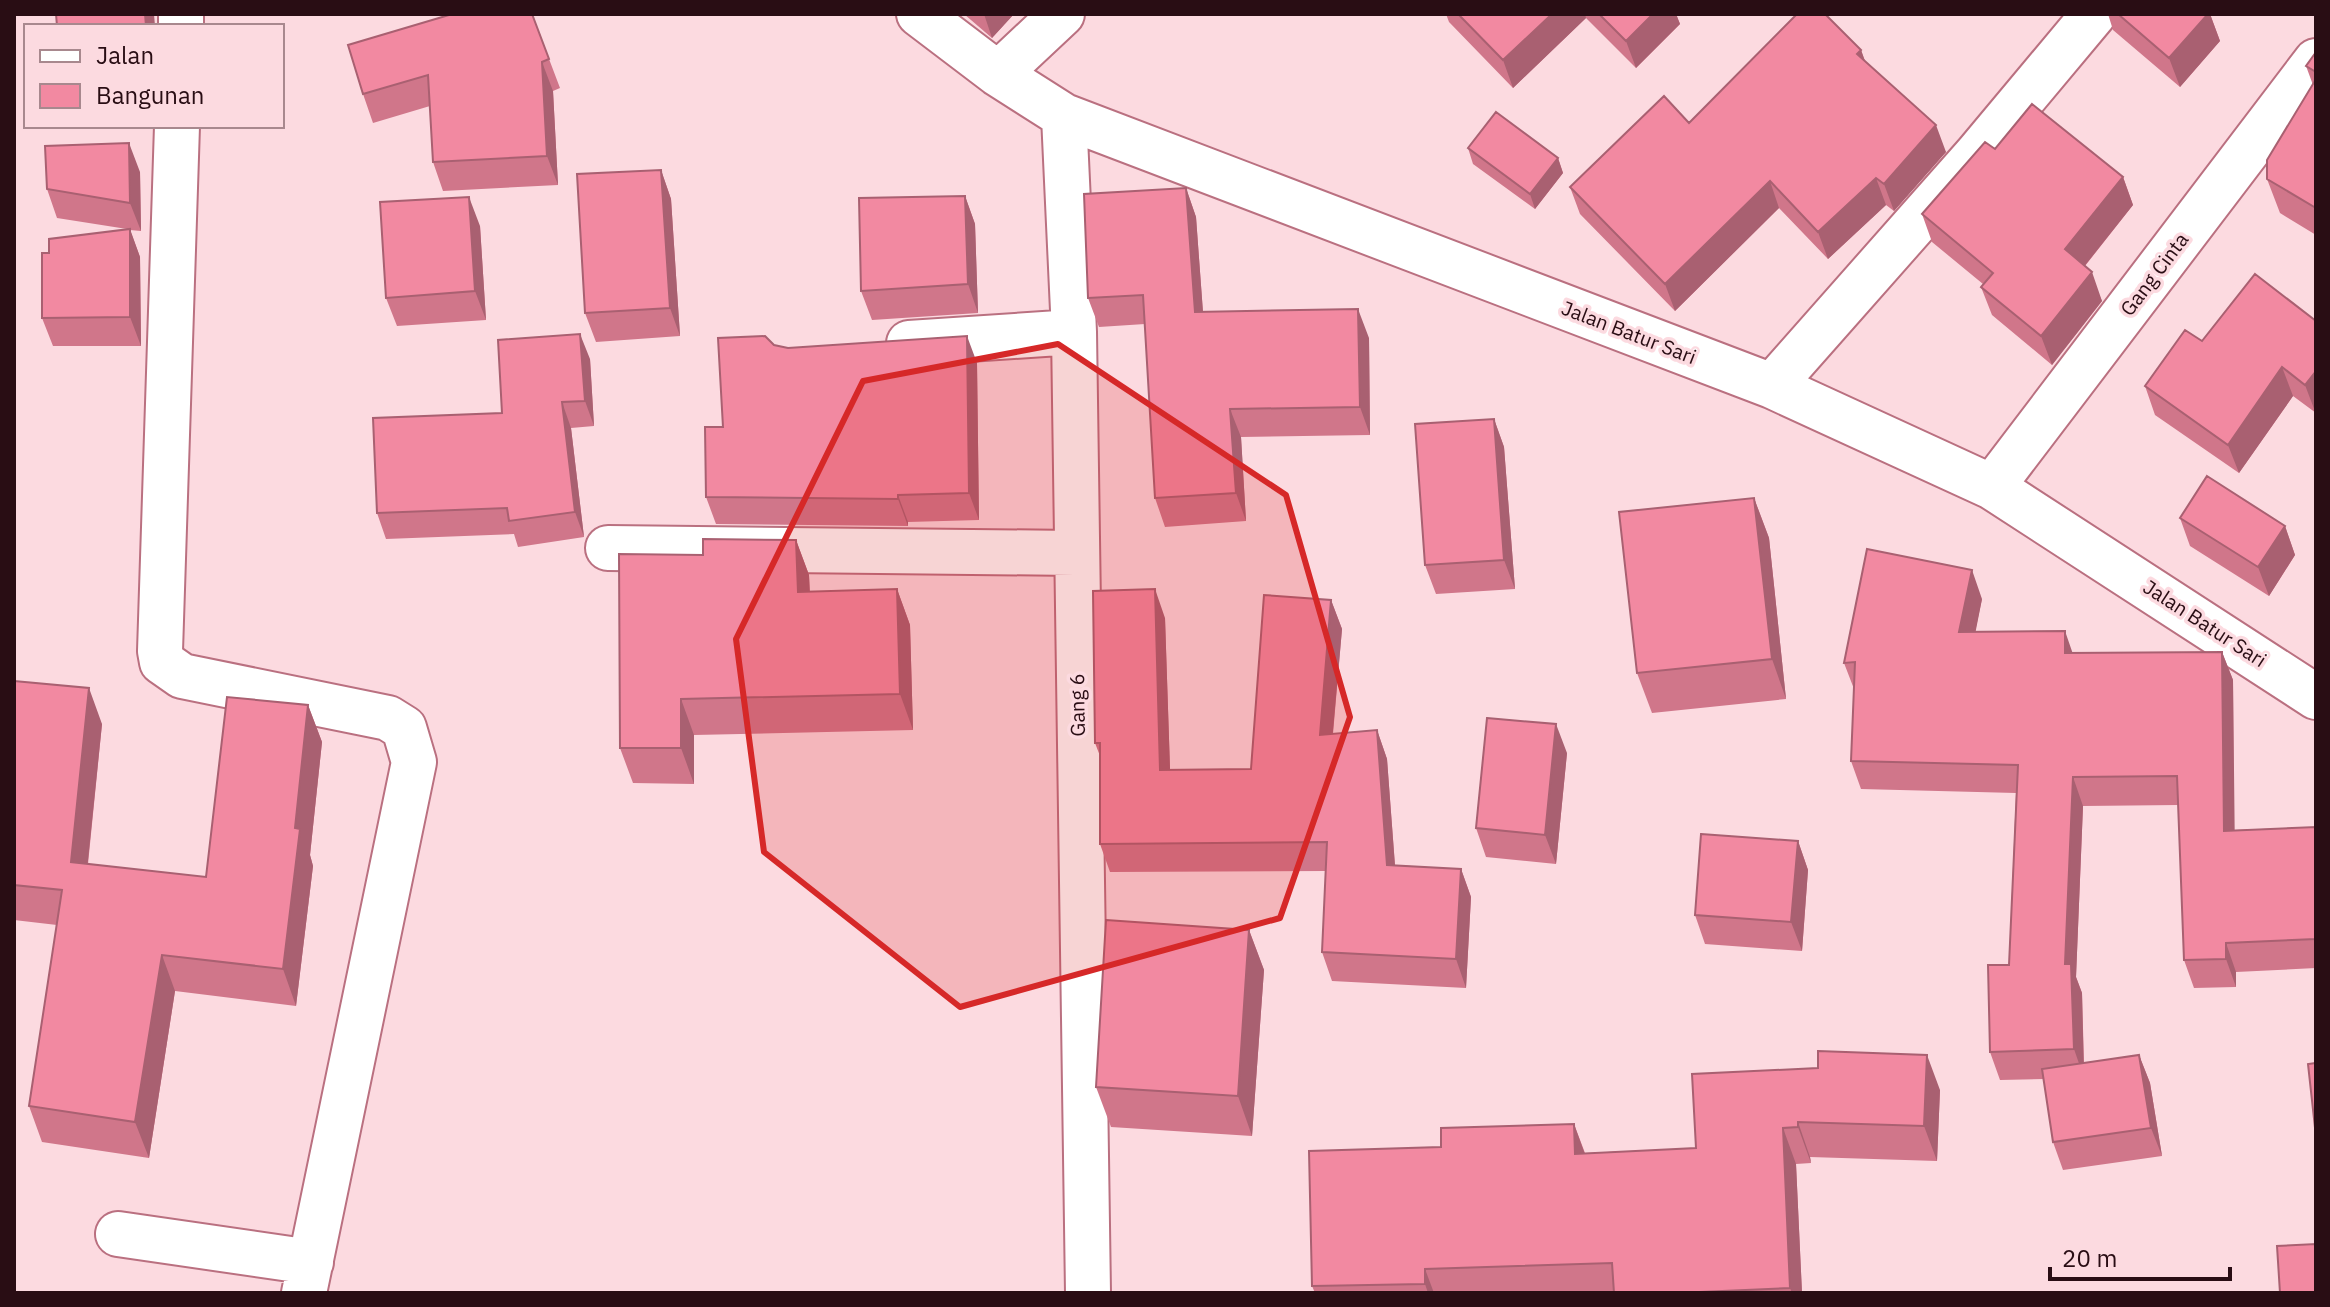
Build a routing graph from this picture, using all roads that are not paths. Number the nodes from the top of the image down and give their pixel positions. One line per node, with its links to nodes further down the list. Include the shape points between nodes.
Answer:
1 (919, 14): 5 (street, Jalan Batur Sari)
2 (1062, 14): 5 (street)
3 (2094, 14): 10 (street)
4 (2316, 61): 11 (street, Gang Cinta)
5 (998, 74): 6 (street, Jalan Batur Sari)
6 (1064, 116): 8 (street, Gang 6); 10 (street, Jalan Batur Sari)
7 (177, 128): 16 (street, via 162,662 182,676 388,718 404,728 414,762)
8 (1074, 332): 9 (street); 13 (street, Gang 6)
9 (873, 345)
10 (1772, 386): 11 (street, Jalan Batur Sari)
11 (1992, 487): 14 (street, Jalan Batur Sari)
12 (608, 548): 13 (street)
13 (1075, 553): 17 (street, Gang 6)
14 (2314, 691)
15 (118, 1234): 16 (street)
16 (308, 1278)
17 (1088, 1293)

